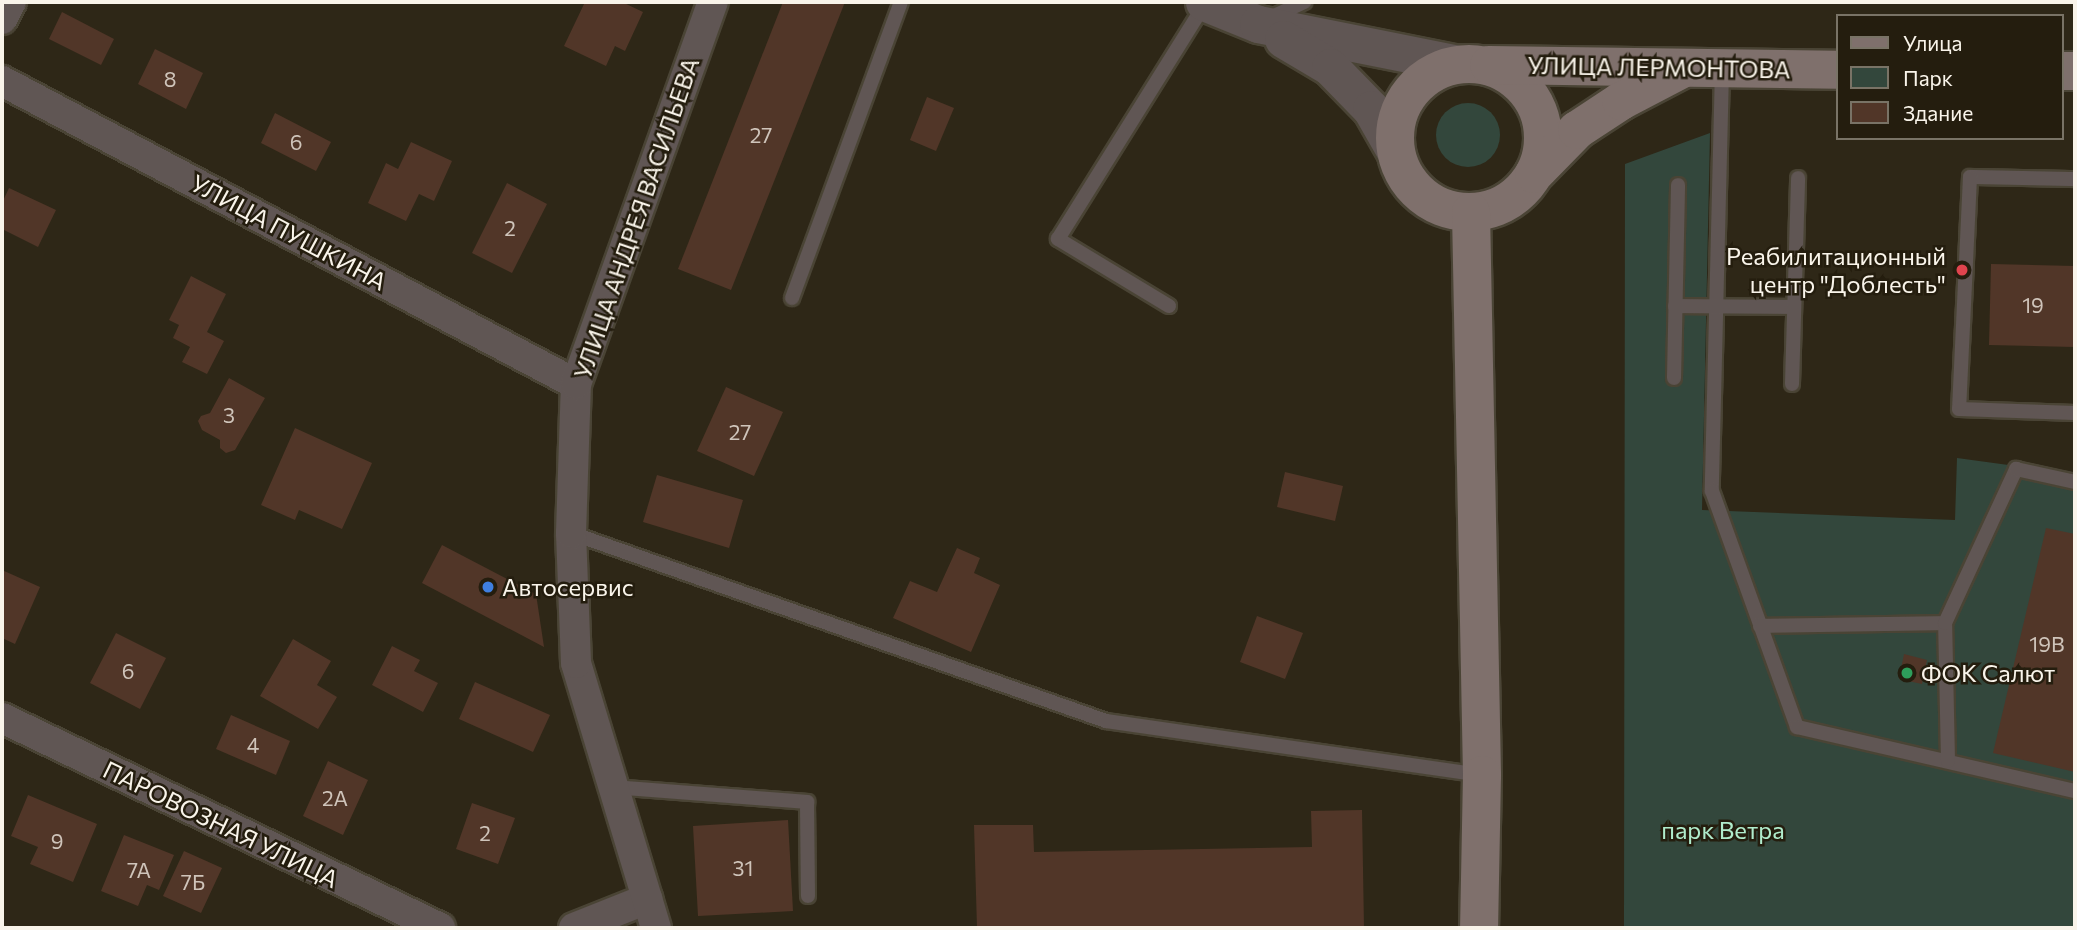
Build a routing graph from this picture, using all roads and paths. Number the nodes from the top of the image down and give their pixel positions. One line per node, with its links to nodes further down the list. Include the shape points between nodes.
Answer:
1 (11, 2): 6 (street)
2 (713, 2): 24 (street, УЛИЦА АНДРЕЯ ВАСИЛЬЕВА)
3 (901, 2): 18 (lane)
4 (1205, 2): 7 (street, УЛИЦА ЛЕРМОНТОВА); 19 (lane, via 1058,239)
5 (1304, 2): 7 (lane)
6 (2, 19)
7 (1258, 24): 8 (street, УЛИЦА ЛЕРМОНТОВА); 12 (street, via 1330,67 1371,108)
8 (1469, 64): 9 (main road, УЛИЦА ЛЕРМОНТОВА); 12 (main road, via 1435,72 1416,86 1402,105 1395,128); 13 (main road, via 1503,72 1522,86 1536,106 1543,129 1542,153)
9 (1703, 68): 10 (main road, УЛИЦА ЛЕРМОНТОВА); 13 (main road, via 1621,101 1577,130); 21 (lane)
10 (1836, 70)
11 (2, 80): 24 (street, УЛИЦА ПУШКИНА)
12 (1396, 153): 17 (main road, via 1406,176 1423,196 1445,208)
13 (1533, 174): 17 (main road, via 1517,194 1496,207)
14 (1798, 178): 22 (lane)
15 (2075, 179): 26 (lane, via 1970,177 1959,410)
16 (1678, 185): 20 (lane)
17 (1471, 212): 33 (main road)
18 (792, 298)
19 (1169, 306)
20 (1675, 306): 21 (lane); 23 (lane)
21 (1717, 307): 22 (lane); 30 (lane, via 1713,491)
22 (1794, 307): 25 (lane)
23 (1674, 378)
24 (576, 384): 28 (street, УЛИЦА АНДРЕЯ ВАСИЛЬЕВА)
25 (1792, 384)
26 (2075, 413)
27 (2075, 482): 29 (lane, via 2016,469)
28 (571, 533): 33 (lane, via 1106,721); 34 (street, УЛИЦА АНДРЕЯ ВАСИЛЬЕВА, via 576,663)
29 (1945, 623): 30 (lane); 32 (lane)
30 (1760, 626): 32 (lane, via 1797,727)
31 (2, 718): 38 (street, ПАРОВОЗНАЯ УЛИЦА)
32 (1948, 761): 35 (lane)
33 (1482, 775): 41 (main road)
34 (613, 787): 36 (lane, via 807,802); 37 (street, УЛИЦА АНДРЕЯ ВАСИЛЬЕВА)
35 (2075, 791)
36 (808, 895)
37 (647, 899): 39 (street); 40 (street, УЛИЦА АНДРЕЯ ВАСИЛЬЕВА)
38 (440, 928)
39 (574, 928)
40 (656, 928)
41 (1479, 928)

